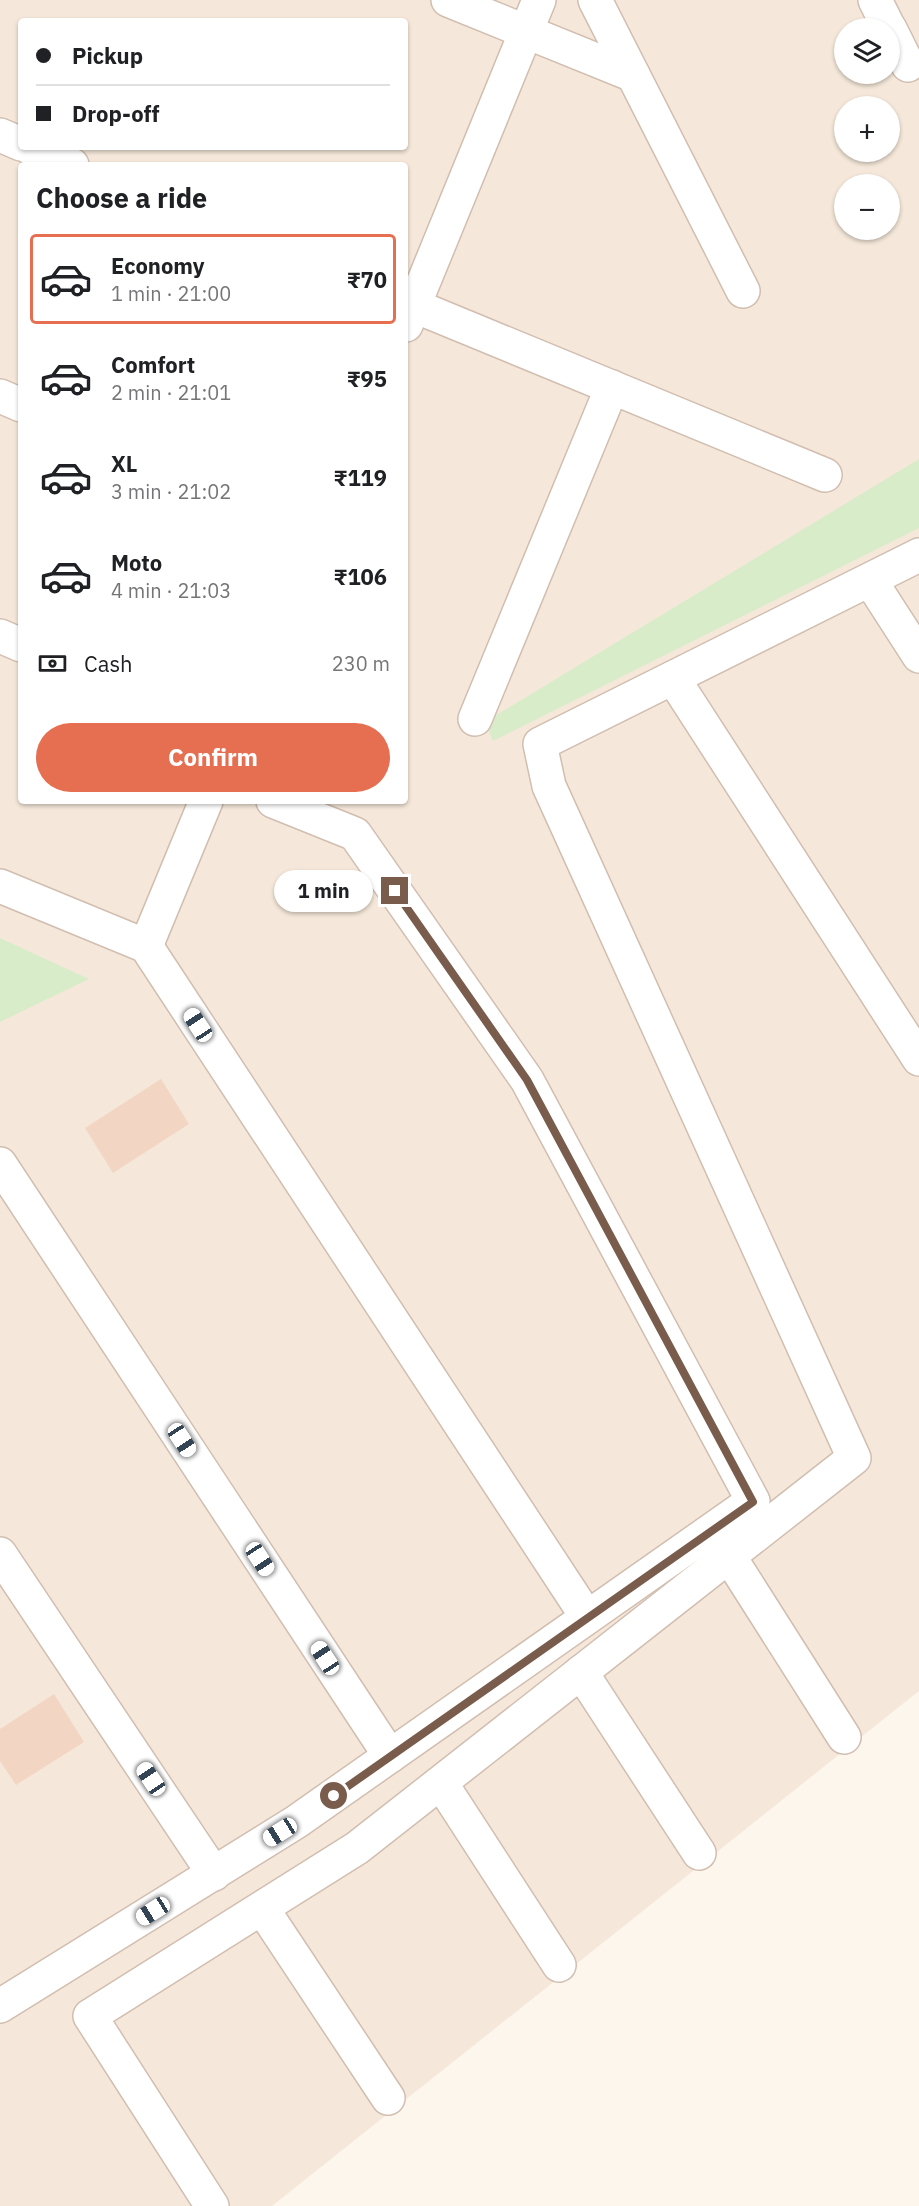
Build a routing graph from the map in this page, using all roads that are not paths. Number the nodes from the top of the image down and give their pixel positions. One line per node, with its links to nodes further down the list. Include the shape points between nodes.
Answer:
1 (448, 0): 6 (street)
2 (539, 0): 6 (street)
3 (595, 0): 9 (street)
4 (875, 0): 5 (street)
5 (884, 18)
6 (526, 32): 9 (street); 15 (street)
7 (900, 49): 8 (street)
8 (908, 65)
9 (633, 75): 14 (street)
10 (0, 135): 11 (street)
11 (18, 143)
12 (36, 150): 13 (street)
13 (65, 162)
14 (742, 291)
15 (408, 312): 16 (street)
16 (612, 387): 19 (street); 26 (street)
17 (0, 396): 18 (street)
18 (18, 404)
19 (825, 475)
20 (919, 555): 21 (street)
21 (870, 580): 24 (street); 25 (street)
22 (0, 636): 23 (street)
23 (18, 644)
24 (919, 656)
25 (673, 678): 31 (street); 34 (street, via 540,744 549,786 854,1458)
26 (476, 719)
27 (205, 804): 30 (street)
28 (280, 804): 35 (street, via 355,834 527,1080 753,1502)
29 (0, 886): 30 (street)
30 (146, 946): 35 (street)
31 (919, 1059)
32 (0, 1164): 38 (street)
33 (0, 1554): 41 (street)
34 (729, 1556): 36 (street); 37 (street)
35 (587, 1617): 38 (street)
36 (581, 1672): 39 (street); 40 (street)
37 (844, 1737)
38 (390, 1756): 41 (street)
39 (441, 1783): 42 (street, via 357,1848); 43 (street)
40 (699, 1853)
41 (214, 1874): 44 (street)
42 (262, 1908): 45 (street); 46 (street, via 90,2016)
43 (559, 1965)
44 (4, 1995)
45 (388, 2098)
46 (212, 2206)

